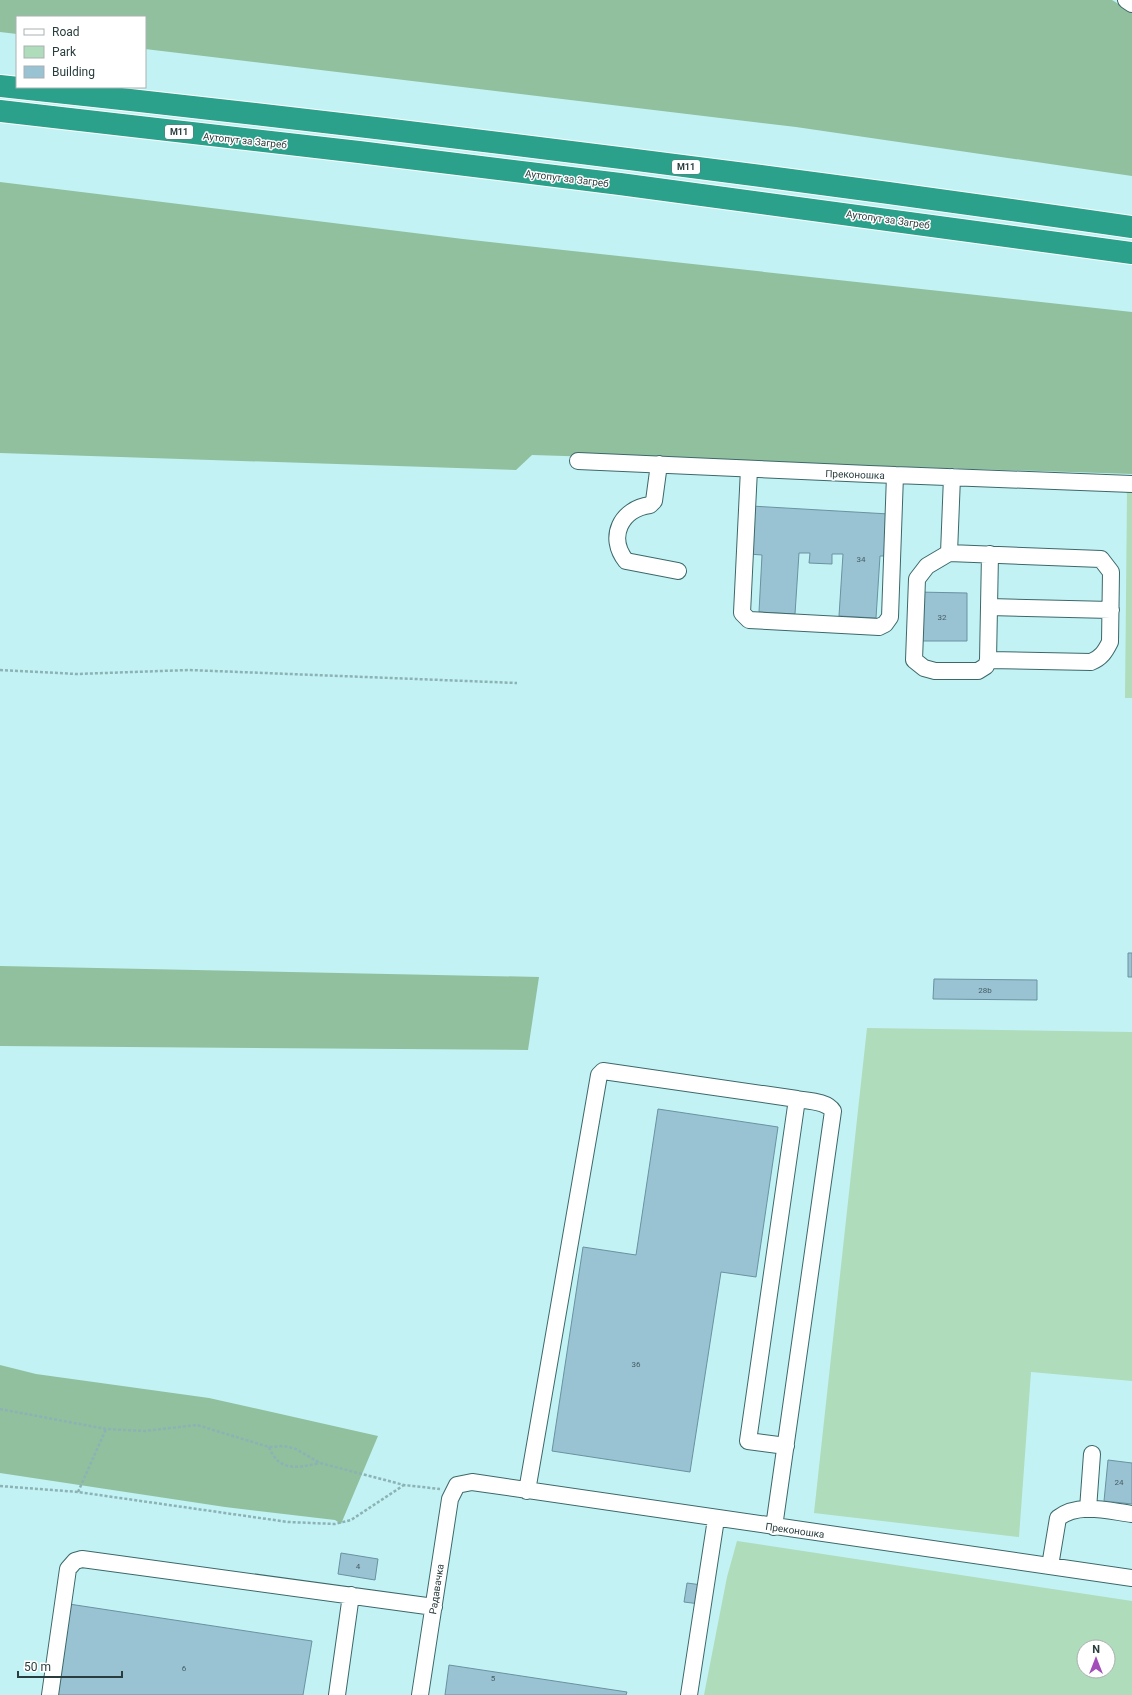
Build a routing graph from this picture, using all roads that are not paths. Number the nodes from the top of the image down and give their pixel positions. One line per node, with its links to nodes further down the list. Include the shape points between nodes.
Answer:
1 (1126, 0): 2 (street)
2 (1132, 4)
3 (0, 86): 4 (highway, M11)
4 (16, 88)
5 (18, 88): 7 (highway, M11, via 649,162)
6 (0, 111): 8 (highway, Аутопут за Загреб / M11, via 620,184)
7 (1132, 227)
8 (1132, 252)
9 (578, 461): 10 (street, Преконошка)
10 (658, 464): 11 (street, Преконошка); 17 (street, via 654,501 650,506 640,507 627,515 619,525 617,544 626,561)
11 (749, 469): 12 (street, Преконошка); 12 (street, via 742,613 745,618 879,627 890,617)
12 (895, 475): 13 (street, Преконошка)
13 (952, 477): 14 (street, Преконошка); 15 (street)
14 (1132, 484)
15 (949, 553): 16 (street); 20 (street, via 927,566 917,579 914,660 924,668 935,671 978,671 986,666)
16 (990, 554): 18 (street); 19 (street, via 1101,559 1111,572)
17 (678, 571)
18 (989, 607): 19 (street); 20 (street)
19 (1111, 610): 20 (street, via 1110,642 1098,660)
20 (988, 660)
21 (797, 1099): 22 (street, via 822,1103 830,1106 833,1111); 22 (street, via 748,1441); 25 (street, via 603,1071 599,1075)
22 (786, 1446): 29 (street)
23 (1092, 1454): 26 (street)
24 (456, 1488): 25 (street, Преконошка, via 472,1482); 33 (street, Радавачка, via 450,1499)
25 (527, 1491): 28 (street, Преконошка)
26 (1088, 1509): 27 (street); 30 (street, via 1076,1509 1058,1518)
27 (1132, 1514)
28 (716, 1519): 29 (street, Преконошка); 37 (street)
29 (774, 1527): 30 (street, Преконошка)
30 (1050, 1566): 31 (street, Преконошка)
31 (1132, 1578)
32 (351, 1596): 33 (street); 34 (street, via 82,1559 75,1561 68,1569); 35 (street)
33 (434, 1607): 36 (street, Радавачка)
34 (50, 1695)
35 (337, 1695)
36 (420, 1695)
37 (689, 1695)

